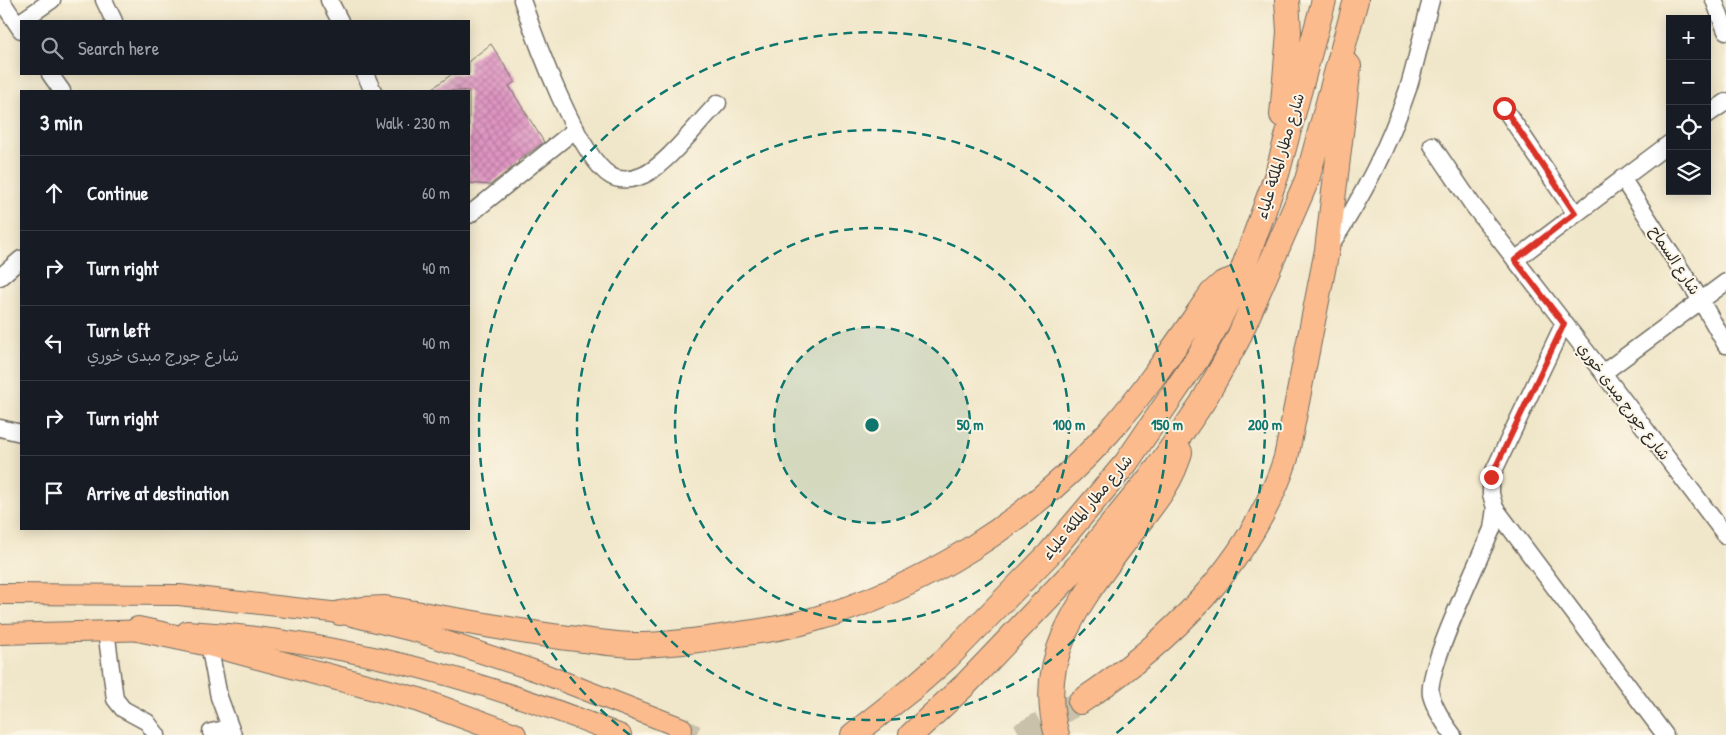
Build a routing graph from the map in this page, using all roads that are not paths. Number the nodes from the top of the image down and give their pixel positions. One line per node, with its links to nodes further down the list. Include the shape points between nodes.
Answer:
1 (0, 0): 14 (street)
2 (52, 0): 11 (street)
3 (104, 0): 12 (street)
4 (330, 0): 13 (street)
5 (522, 0): 24 (street, via 543,59)
6 (1287, 0): 27 (highway, via 1289,32)
7 (1324, 0): 27 (highway, شارع مطار الملكة علياء)
8 (1431, 0): 31 (street, via 1408,87 1390,138 1367,186)
9 (1714, 0): 15 (street)
10 (1355, 7): 31 (highway, via 1347,100); 42 (highway, شارع مطار الملكة علياء, via 1307,180 1238,341)
11 (28, 20)
12 (114, 20)
13 (340, 20)
14 (19, 27)
15 (1726, 31)
16 (51, 75): 18 (street)
17 (365, 75): 19 (street)
18 (61, 90)
19 (373, 90)
20 (1726, 102): 23 (street)
21 (718, 103): 24 (street, via 659,166 630,179 604,171)
22 (1504, 108): 29 (street)
23 (1711, 112)
24 (576, 128): 30 (street)
25 (1432, 144): 33 (street, شارع جورج مبدى خوري)
26 (1666, 146): 28 (street)
27 (1277, 174): 34 (highway, شارع مطار الملكة علياء)
28 (1622, 178): 29 (street); 37 (street, شارع السماح)
29 (1575, 213): 33 (street)
30 (470, 214)
31 (1327, 250): 52 (highway, via 1286,458 1262,514 1219,579 1188,613 1158,642)
32 (20, 260): 35 (street)
33 (1515, 260): 38 (street, شارع جورج مبدى خوري)
34 (1240, 276): 47 (highway, via 1223,283 1212,293 1109,432 1051,489 966,551 899,587 839,611 804,622 669,644 632,644 538,634 385,608); 60 (highway, شارع مطار الملكة علياء, via 1197,359 1126,463 1049,554 946,658)
35 (0, 277)
36 (1726, 282): 37 (street)
37 (1700, 299): 39 (street, شارع السماح); 40 (street)
38 (1564, 324): 40 (street, شارع جورج مبدى خوري); 44 (street, via 1491,477)
39 (1726, 345)
40 (1603, 373): 45 (street, شارع جورج مبدى خوري)
41 (0, 428): 43 (street)
42 (1184, 432): 61 (highway, شارع مطار الملكة علياء, via 1071,574); 62 (highway, via 1178,460 1164,490 1062,635 1055,655 1051,694)
43 (20, 434)
44 (1495, 508): 63 (street, via 1492,529 1434,665 1430,693); 64 (street)
45 (1726, 536)
46 (0, 594): 47 (main road, via 179,595)
47 (340, 613): 54 (main road, via 421,633 539,672)
48 (138, 629): 49 (main road); 51 (highway); 59 (main road, via 232,634 361,653 442,673 550,706)
49 (106, 630): 50 (main road); 53 (street, via 115,699)
50 (0, 634)
51 (209, 644): 55 (street, via 217,688); 58 (highway, via 419,700)
52 (1080, 702)
53 (147, 728): 57 (street)
54 (682, 728)
55 (231, 731): 56 (street)
56 (211, 732)
57 (157, 735)
58 (514, 735)
59 (621, 735)
60 (853, 735)
61 (911, 735)
62 (1058, 735)
63 (1453, 735)
64 (1664, 735)

